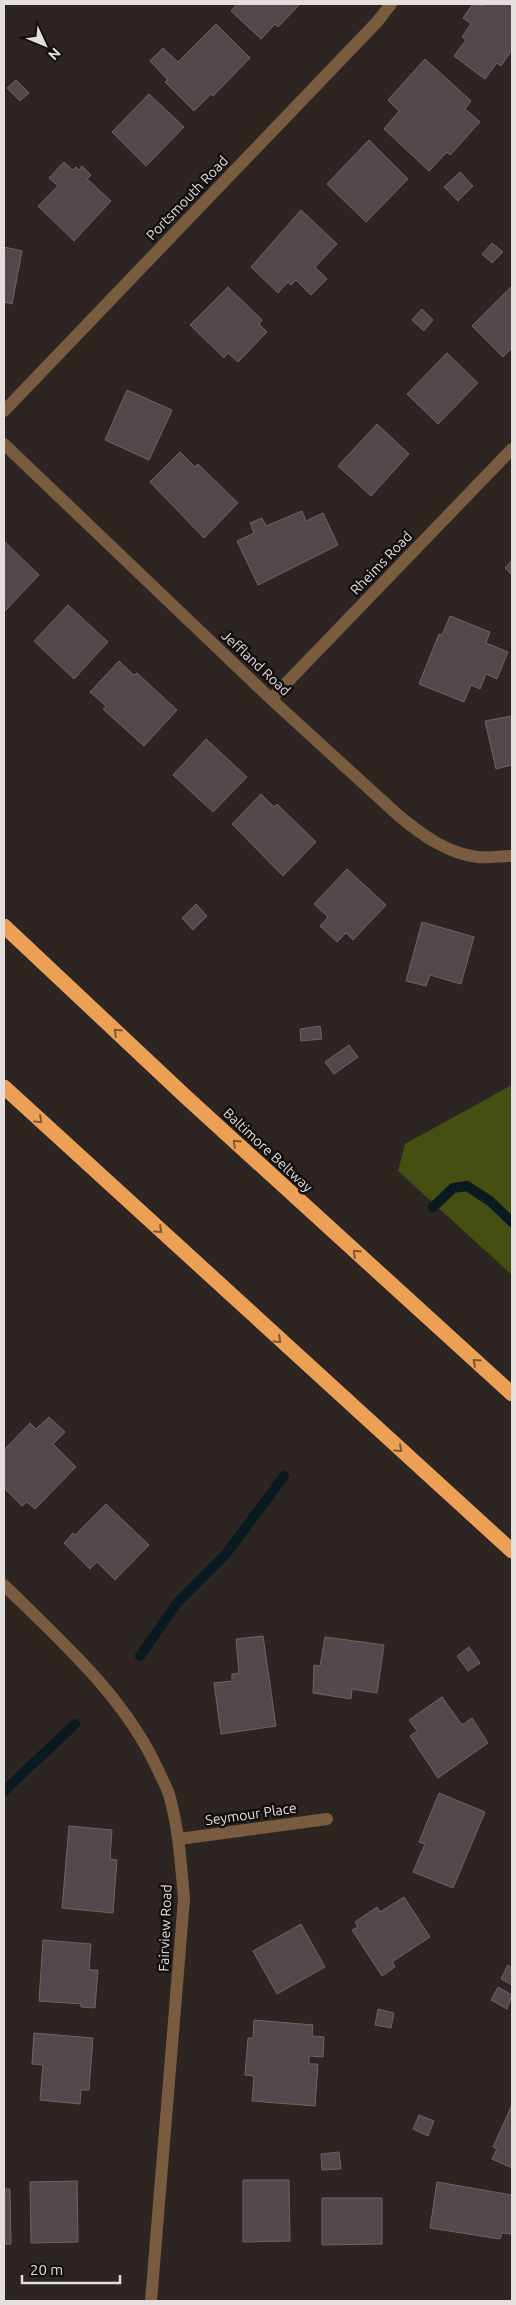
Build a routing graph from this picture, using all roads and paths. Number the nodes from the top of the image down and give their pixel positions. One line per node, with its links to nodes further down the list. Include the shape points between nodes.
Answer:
1 (391, 4): 2 (street, Portsmouth Road)
2 (4, 411)
3 (4, 444): 5 (street, Jeffland Road)
4 (512, 449): 5 (street, Rheims Road)
5 (270, 698): 6 (street, Jeffland Road, via 421,834 449,849 478,857)
6 (512, 856)
7 (4, 926): 9 (highway, Baltimore Beltway, one-way to 7)
8 (4, 1087): 10 (highway, one-way to 10)
9 (512, 1394)
10 (512, 1552)
11 (4, 1586): 13 (street, Fairview Road, via 74,1654 121,1708 149,1750 166,1789)
12 (327, 1819): 13 (street, Seymour Place)
13 (179, 1840): 14 (street, Fairview Road, via 184,1899)
14 (151, 2301)

